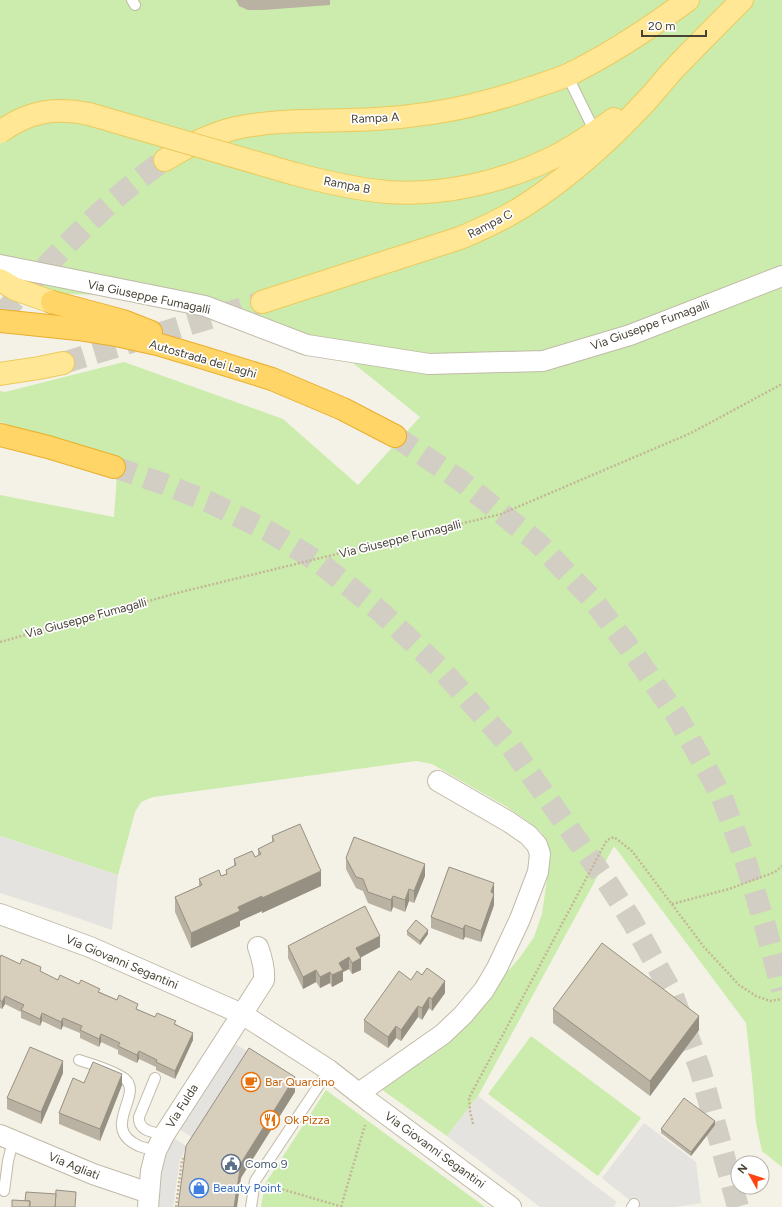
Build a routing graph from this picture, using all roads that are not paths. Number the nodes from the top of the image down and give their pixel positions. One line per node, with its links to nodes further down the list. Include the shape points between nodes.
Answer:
1 (688, 0): 3 (main road, Rampa A, via 627,43)
2 (742, 0): 4 (main road)
3 (576, 70): 6 (lane); 7 (main road, Rampa A, via 512,95 432,113 375,119 278,122 236,129 186,147)
4 (673, 70): 6 (main road, Rampa B, via 626,111); 11 (main road, Rampa C, via 643,105 579,166 529,203 506,216 444,244)
5 (0, 132): 6 (main road, Rampa B, bridge, via 34,114 58,110 78,112 295,174 388,192 439,191 488,182 551,158)
6 (595, 132)
7 (165, 160)
8 (1, 276): 9 (street, Via Giuseppe Fumagalli, via 205,306 307,345 429,364 543,361 630,335); 10 (main road, via 15,289)
9 (782, 276)
10 (52, 302): 15 (highway, via 123,320)
11 (262, 302)
12 (0, 321): 15 (highway, Autostrada dei Laghi, via 116,335 157,344)
13 (64, 363): 14 (main road)
14 (0, 374)
15 (272, 379): 17 (highway, Autostrada dei Laghi, via 343,409)
16 (0, 435): 18 (highway)
17 (395, 436)
18 (114, 467)
19 (438, 781): 26 (street, via 528,835 537,845 540,854 538,872 520,919 484,990 444,1034)
20 (0, 914): 22 (street, Via Giovanni Segantini, via 90,947)
21 (258, 947): 22 (street, via 265,971 264,980)
22 (242, 1014): 24 (street, Via Giovanni Segantini); 28 (street, Via Fulda)
23 (79, 1060): 28 (lane, via 116,1074 129,1084 130,1092 121,1127 129,1140 138,1146)
24 (329, 1070): 26 (street, Via Giovanni Segantini); 31 (lane, via 255,1181)
25 (155, 1078): 28 (lane, via 139,1117 139,1123)
26 (365, 1098): 32 (street, Via Giovanni Segantini)
27 (6, 1138): 29 (lane, via 8,1161); 30 (street, Via Agliati)
28 (160, 1143): 30 (street, Via Fulda, via 152,1171)
29 (4, 1191)
30 (148, 1200)
31 (251, 1207)
32 (511, 1207)

